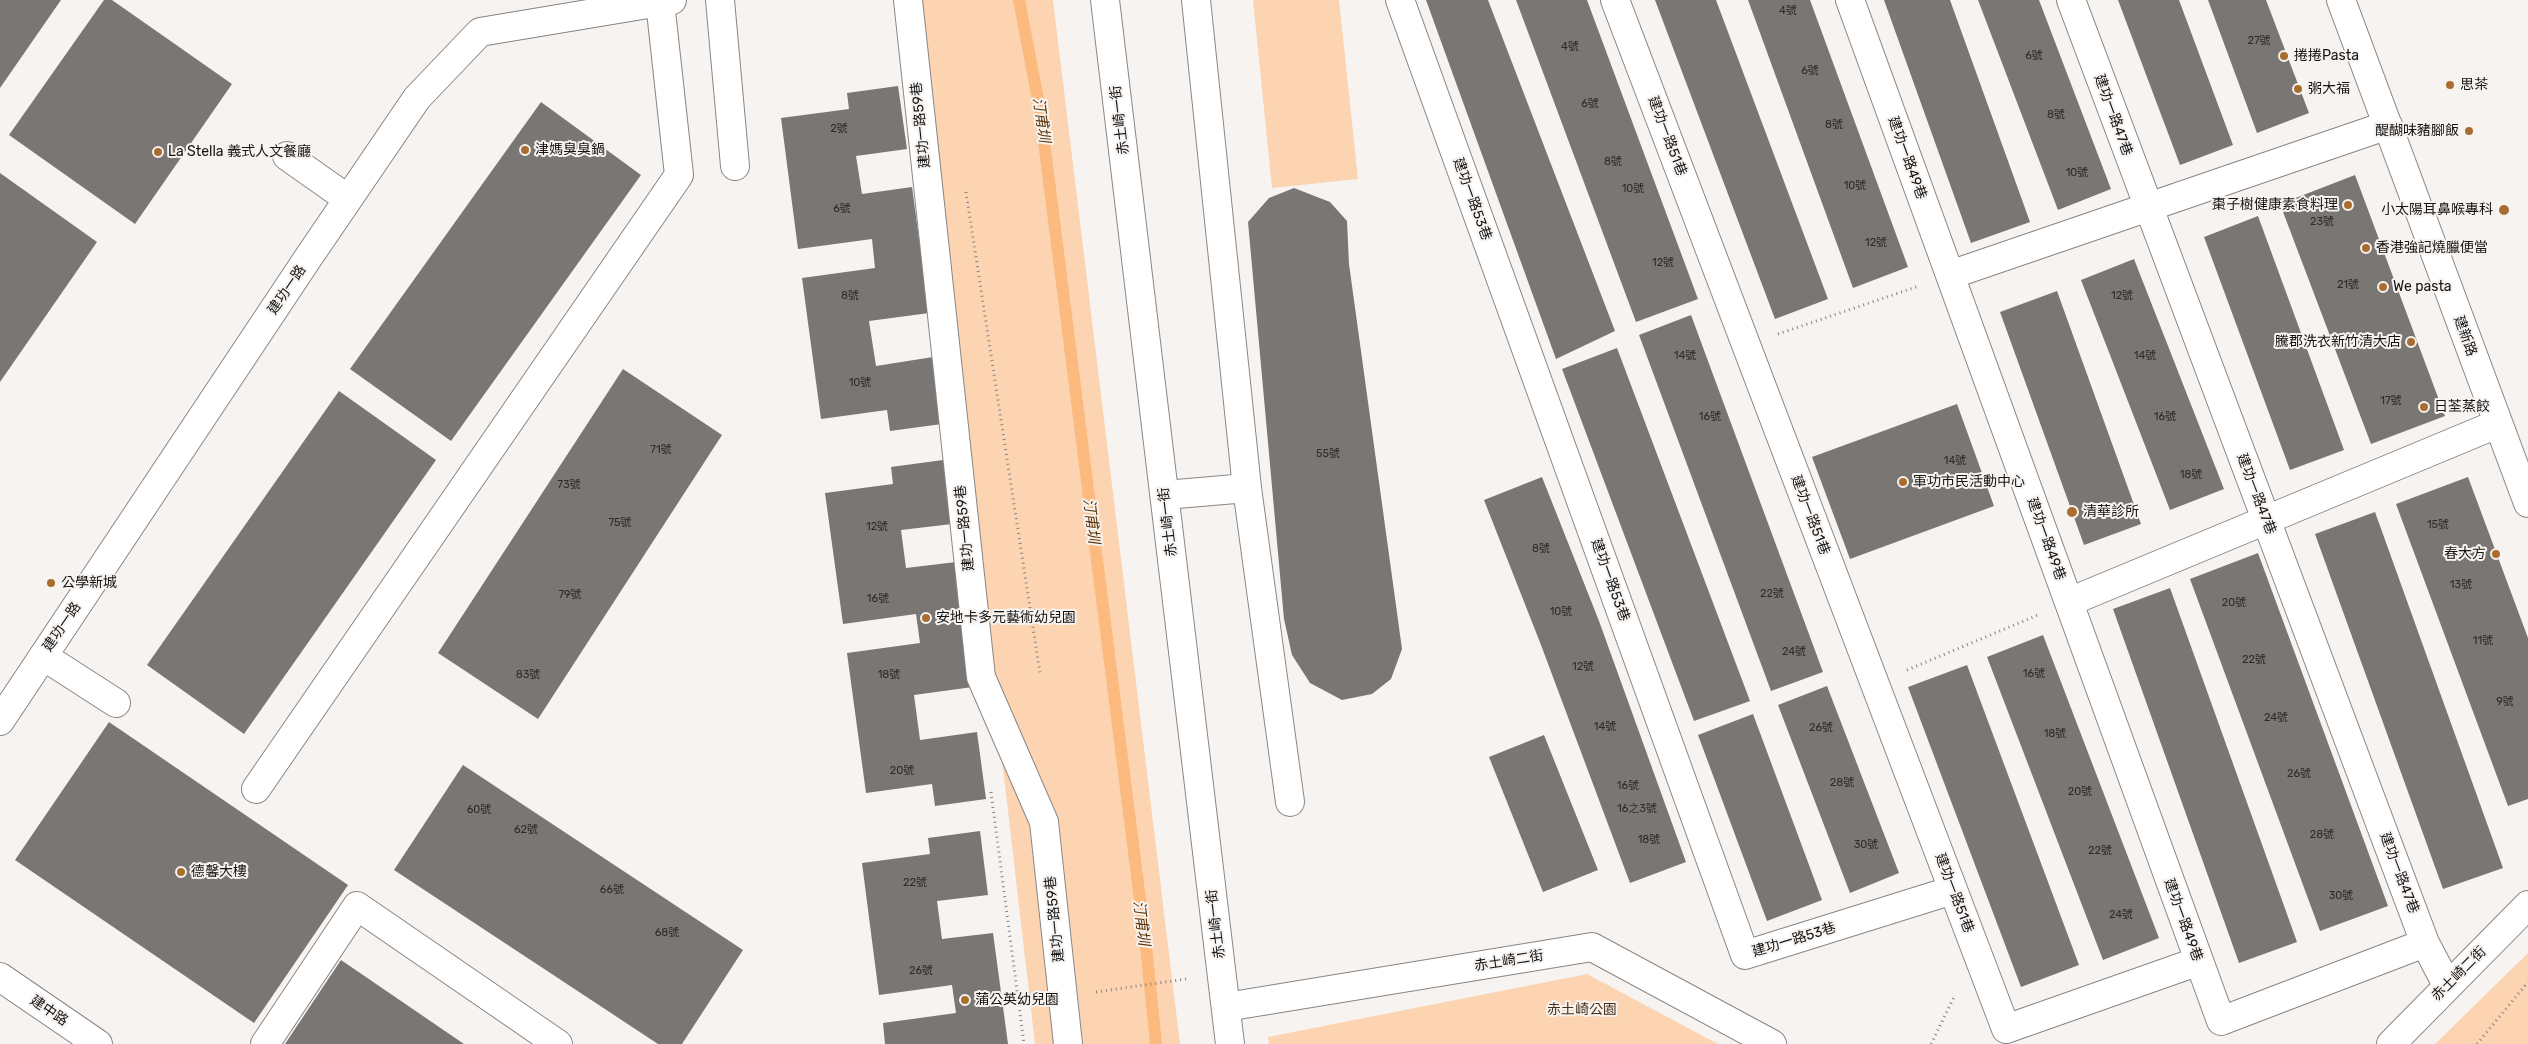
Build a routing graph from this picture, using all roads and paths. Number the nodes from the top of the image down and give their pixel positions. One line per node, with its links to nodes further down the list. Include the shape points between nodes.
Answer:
1 (720, 0): 13 (street)
2 (908, 0): 48 (street, 建功一路59巷, via 981,677 1044,822)
3 (1106, 0): 21 (street, 赤土崎一街)
4 (1196, 0): 20 (street)
5 (1400, 0): 33 (street, 建功一路53巷, via 1745,955)
6 (1615, 0): 18 (street, 建功一路51巷)
7 (1850, 0): 17 (street, 建功一路49巷)
8 (2071, 0): 16 (street, 建功一路47巷)
9 (2341, 0): 11 (street, 建新路)
10 (666, 1): 15 (street, 建功一路, via 480,32 417,98); 31 (street, via 679,175)
11 (2388, 125): 16 (street); 19 (street, 建新路)
12 (287, 156): 15 (street)
13 (735, 166)
14 (966, 190): 26 (path)
15 (348, 200): 25 (street, 建功一路)
16 (2148, 208): 17 (street); 23 (street, 建功一路47巷)
17 (1950, 275): 18 (path); 24 (street, 建功一路49巷)
18 (1746, 345): 27 (street, 建功一路51巷)
19 (2497, 424): 22 (street, 建新路); 23 (street)
20 (1247, 488): 21 (street); 32 (street)
21 (1165, 495): 38 (street, 赤土崎一街)
22 (2528, 503)
23 (2266, 520): 24 (street); 35 (street, 建功一路47巷)
24 (2069, 602): 27 (path); 37 (street, 建功一路49巷)
25 (43, 656): 28 (street); 29 (street, 建功一路)
26 (1040, 673)
27 (1874, 684): 33 (street, 建功一路51巷)
28 (116, 703)
29 (0, 721)
30 (990, 787): 47 (path)
31 (256, 789)
32 (1290, 802)
33 (1953, 890): 36 (street, 建功一路51巷)
34 (2528, 905): 41 (street, 赤土崎二街)
35 (2425, 943): 37 (street, 建功一路49巷, via 2221,1021); 41 (street, 建功一路47巷)
36 (1976, 952): 37 (street, 建功一路51巷, via 2006,1030); 51 (path)
37 (2198, 961)
38 (1222, 974): 42 (path); 43 (street, 赤土崎一街)
39 (0, 977): 44 (street, 建中路)
40 (2528, 982): 53 (path)
41 (2447, 985): 52 (street, 赤土崎二街)
42 (1090, 993)
43 (1226, 1007): 49 (street, 赤土崎一街); 50 (street, 赤土崎二街, via 1592,947)
44 (98, 1044)
45 (264, 1044): 46 (street, via 357,906)
46 (558, 1044)
47 (1024, 1044)
48 (1068, 1044)
49 (1230, 1044)
50 (1772, 1044)
51 (1931, 1044)
52 (2391, 1044)
53 (2477, 1044)

